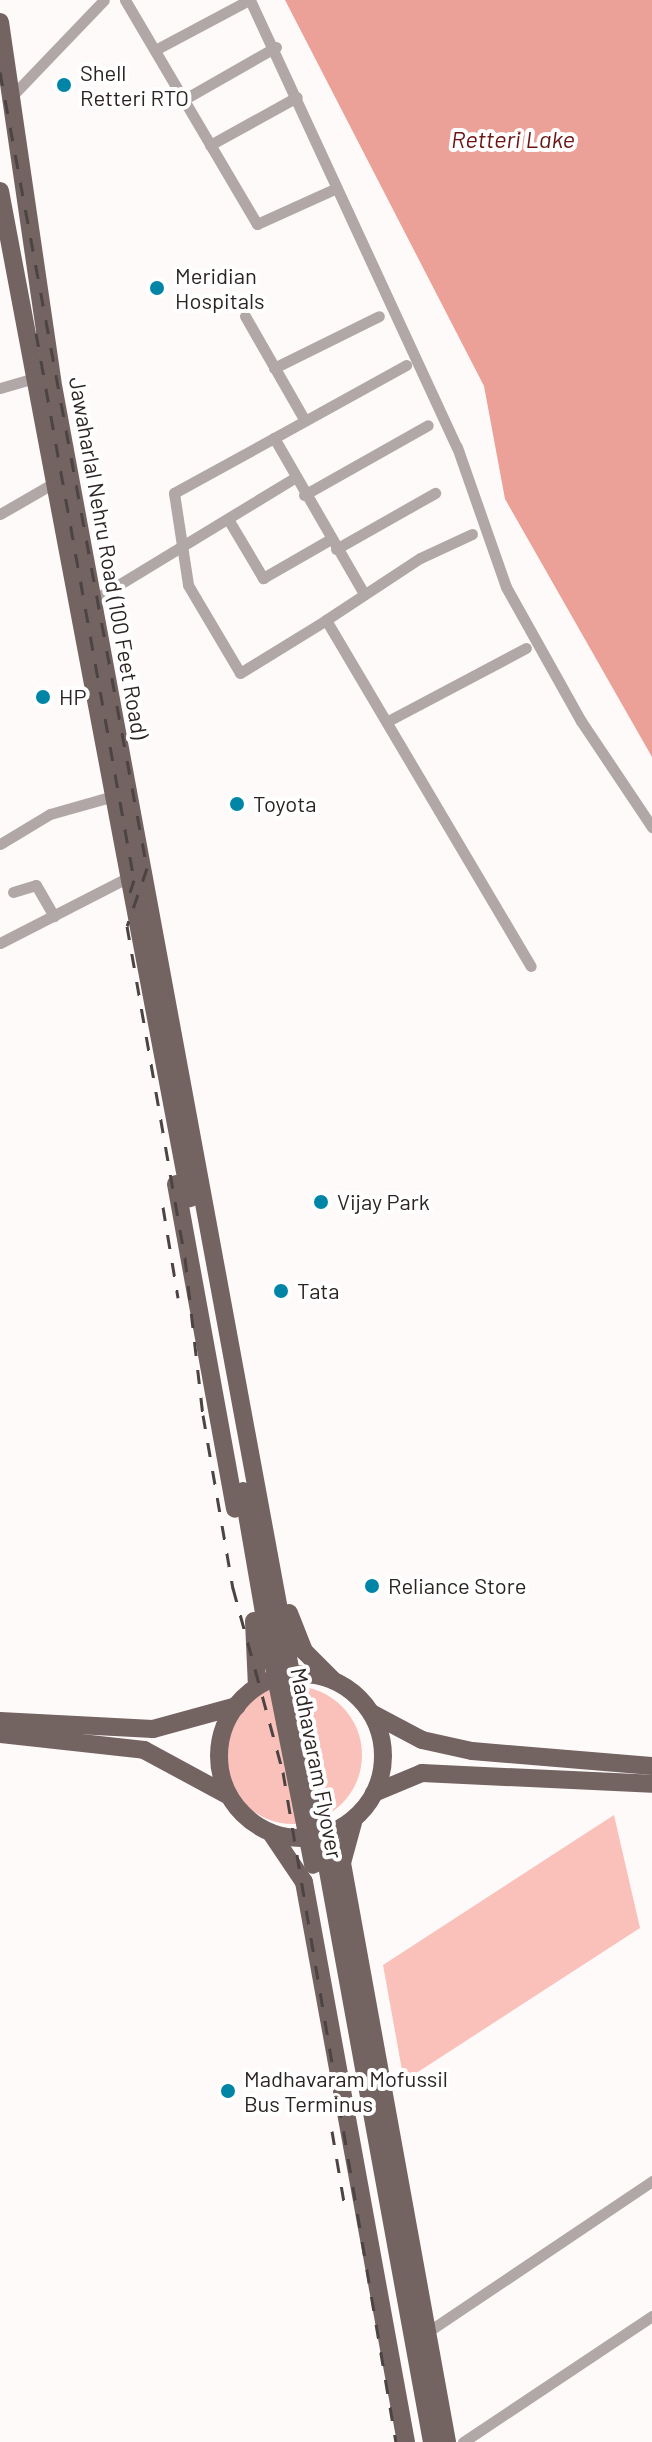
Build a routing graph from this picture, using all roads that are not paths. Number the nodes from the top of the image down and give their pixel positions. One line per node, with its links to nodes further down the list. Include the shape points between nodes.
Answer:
1 (104, 0): 7 (street)
2 (125, 0): 6 (street)
3 (249, 0): 5 (street); 6 (street)
4 (0, 22): 7 (main road, Jawaharlal Nehru Road (100 Feet Road))
5 (276, 47): 8 (street); 9 (street)
6 (155, 50): 9 (street)
7 (11, 97): 13 (main road, Jawaharlal Nehru Road (100 Feet Road))
8 (297, 97): 10 (street); 11 (street)
9 (183, 100): 10 (street)
10 (210, 145): 11 (street, via 257,224)
11 (334, 189): 38 (street, via 457,447 506,587 581,721)
12 (0, 193): 13 (street); 18 (main road, Jawaharlal Nehru Road (100 Feet Road))
13 (29, 194): 33 (main road, Jawaharlal Nehru Road (100 Feet Road))
14 (245, 316): 17 (street)
15 (379, 316): 17 (street)
16 (406, 365): 20 (street)
17 (274, 368): 20 (street)
18 (35, 378): 19 (street); 24 (main road, Jawaharlal Nehru Road (100 Feet Road))
19 (0, 388)
20 (304, 419): 22 (street)
21 (428, 425): 26 (street)
22 (274, 438): 23 (street); 31 (street, via 174,493)
23 (294, 478): 26 (street); 28 (street)
24 (54, 483): 27 (street); 37 (main road, Jawaharlal Nehru Road (100 Feet Road))
25 (435, 493): 30 (street)
26 (304, 495): 30 (street)
27 (0, 514)
28 (228, 519): 30 (street, via 263,578); 31 (street)
29 (472, 534): 32 (street)
30 (333, 545): 32 (street)
31 (181, 548): 33 (street); 34 (street, via 197,609 240,673)
32 (363, 592): 34 (street)
33 (92, 601): 46 (main road, Jawaharlal Nehru Road (100 Feet Road))
34 (326, 620): 36 (street)
35 (526, 648): 36 (street)
36 (388, 721): 44 (street)
37 (110, 797): 39 (street, via 50,814); 40 (main road, Jawaharlal Nehru Road (100 Feet Road))
38 (652, 827)
39 (0, 844)
40 (125, 879): 42 (street); 45 (main road, Jawaharlal Nehru Road (100 Feet Road))
41 (13, 892): 42 (street, via 36,885)
42 (54, 916): 43 (street)
43 (0, 943)
44 (531, 966)
45 (168, 1093): 46 (main road, Madhavaram Flyover); 48 (main road, via 162,1109 252,1603)
46 (183, 1110): 47 (main road, via 197,1107 291,1623 304,1651); 65 (main road, Madhavaram Flyover, bridge); 66 (main road, Madhavaram Flyover, bridge)
47 (333, 1680): 48 (main road, via 308,1673); 50 (main road)
48 (257, 1686): 49 (main road)
49 (238, 1705): 52 (main road); 58 (main road, via 219,1749)
50 (373, 1714): 55 (main road, via 422,1740 472,1751); 57 (main road, via 383,1767)
51 (0, 1721): 52 (main road)
52 (166, 1728): 54 (main road)
53 (0, 1734): 54 (main road, via 107,1743)
54 (161, 1757): 58 (main road)
55 (652, 1766)
56 (652, 1784): 57 (main road, via 422,1773)
57 (374, 1793): 59 (main road)
58 (229, 1796): 60 (main road)
59 (354, 1819): 60 (main road, via 314,1837); 63 (main road, via 342,1863)
60 (271, 1833): 64 (main road, via 304,1882)
61 (652, 2181): 63 (street)
62 (652, 2316): 68 (street)
63 (429, 2331): 67 (main road)
64 (406, 2442)
65 (418, 2442)
66 (432, 2442)
67 (447, 2442)
68 (463, 2442)

